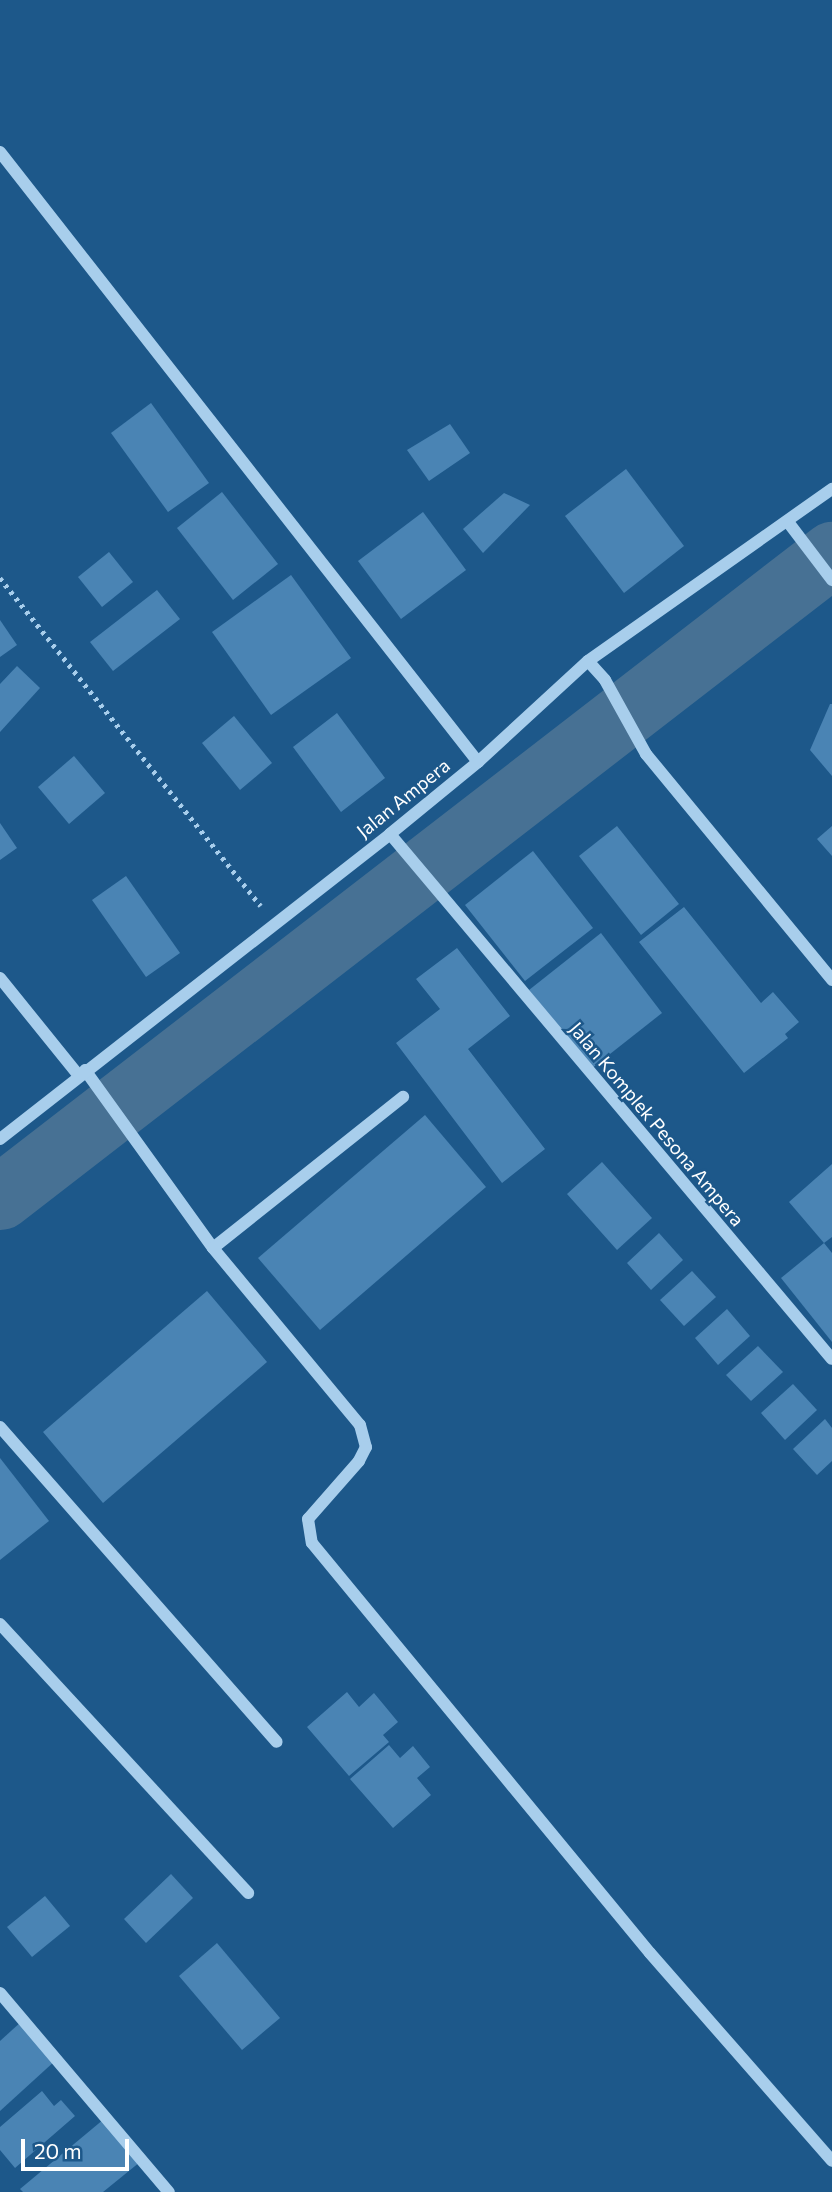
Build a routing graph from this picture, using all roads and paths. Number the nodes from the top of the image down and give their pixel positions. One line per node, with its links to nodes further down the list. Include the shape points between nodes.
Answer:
1 (0, 152): 7 (street)
2 (832, 489): 3 (street, Jalan Ampera)
3 (788, 522): 4 (street); 6 (street, Jalan Ampera)
4 (830, 577)
5 (0, 578): 9 (path)
6 (588, 661): 7 (street, Jalan Ampera); 11 (street, via 605,680 639,742)
7 (478, 762): 8 (street, Jalan Ampera)
8 (390, 834): 9 (street, Jalan Ampera); 16 (street, Jalan Komplek Pesona Ampera, via 453,915)
9 (274, 922): 12 (street, Jalan Ampera)
10 (0, 978): 12 (street)
11 (832, 980)
12 (85, 1075): 14 (street, Jalan Ampera); 15 (street)
13 (403, 1097): 15 (street)
14 (0, 1139)
15 (214, 1248): 22 (street, via 360,1425 366,1447 308,1519 312,1543 650,1953)
16 (832, 1359)
17 (0, 1427): 19 (street)
18 (0, 1624): 20 (street)
19 (277, 1742)
20 (248, 1893)
21 (0, 1993): 23 (street)
22 (832, 2161)
23 (169, 2192)

